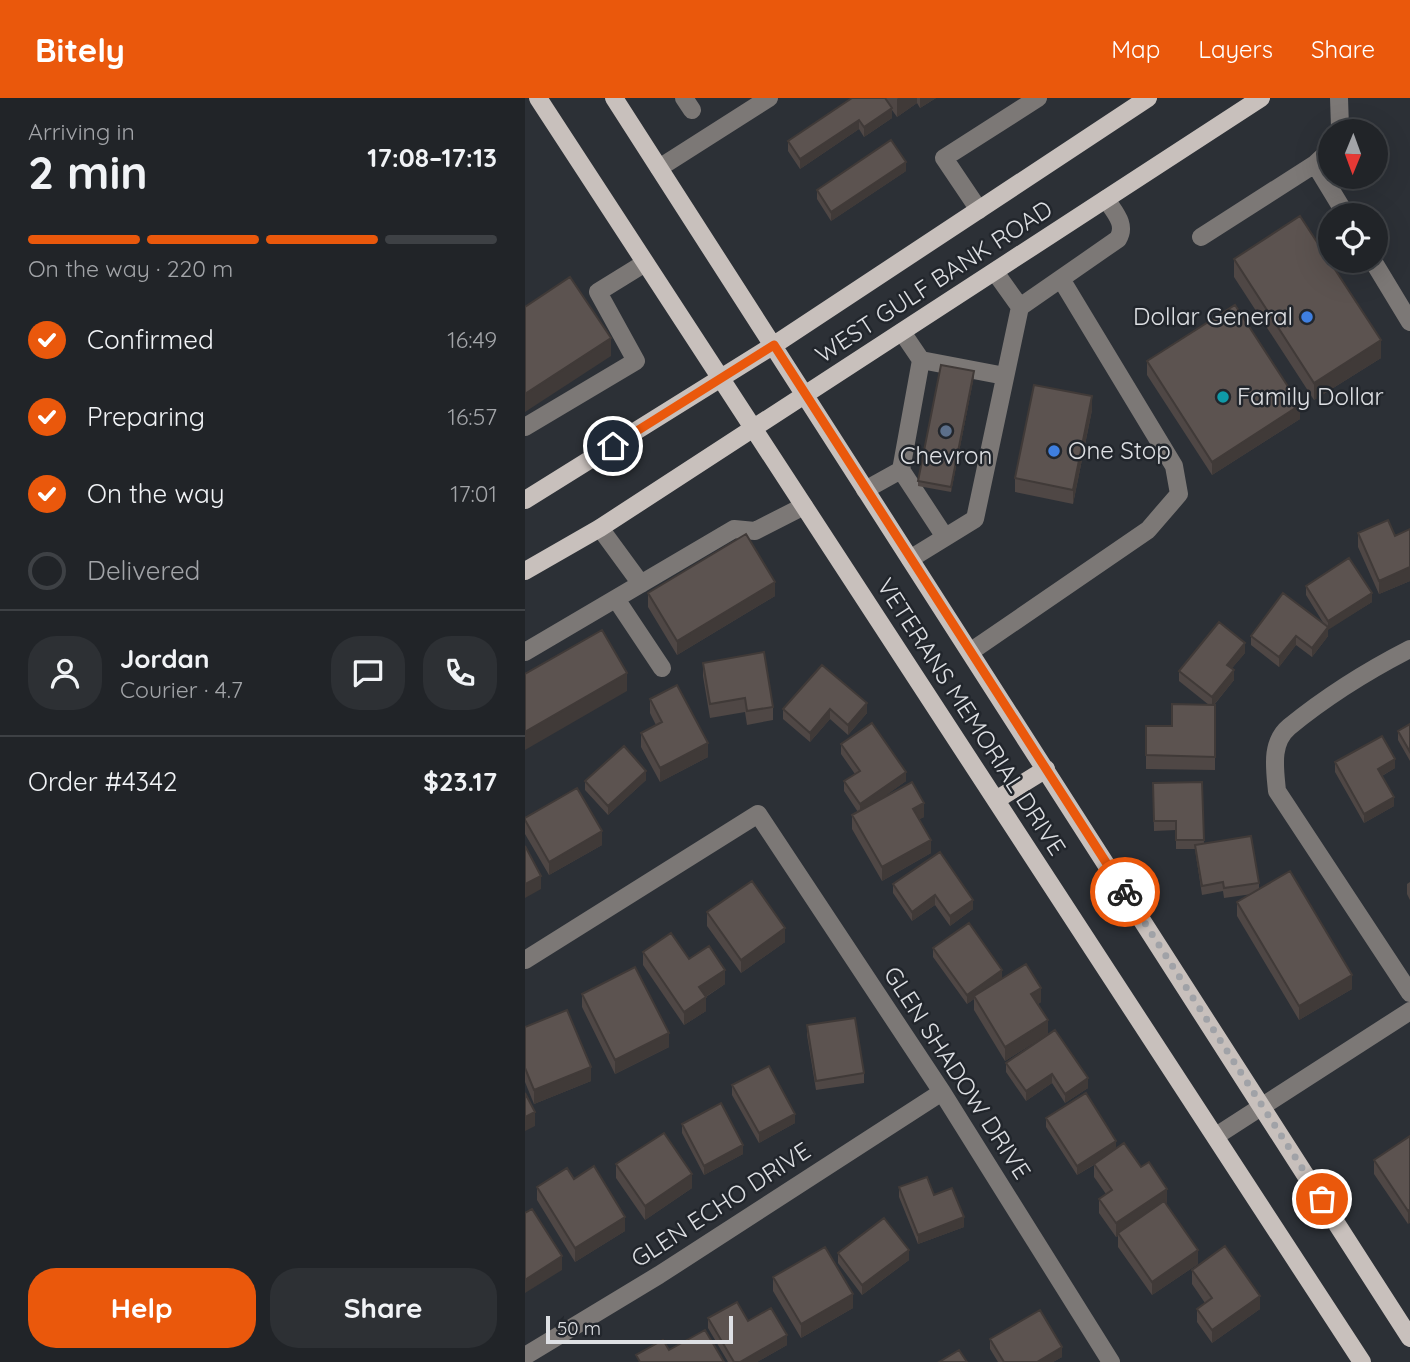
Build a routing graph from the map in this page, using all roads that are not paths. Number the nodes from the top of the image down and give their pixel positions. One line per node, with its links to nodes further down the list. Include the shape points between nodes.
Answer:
1 (538, 98): 16 (main road, VETERANS MEMORIAL DRIVE)
2 (769, 98): 11 (street)
3 (1038, 98): 14 (street, via 944,158)
4 (1148, 98): 14 (main road, WEST GULF BANK ROAD)
5 (1261, 98): 12 (main road, WEST GULF BANK ROAD)
6 (1339, 98): 8 (street)
7 (616, 99): 11 (main road, VETERANS MEMORIAL DRIVE)
8 (1340, 119)
9 (1318, 161): 10 (street)
10 (1315, 164): 13 (street); 15 (street)
11 (659, 168): 23 (main road, VETERANS MEMORIAL DRIVE)
12 (1106, 199): 17 (main road, WEST GULF BANK ROAD); 19 (street, via 1122,232)
13 (1339, 203)
14 (979, 210): 23 (main road, WEST GULF BANK ROAD)
15 (1201, 237)
16 (645, 263): 26 (main road, VETERANS MEMORIAL DRIVE); 28 (street, via 598,292 636,361)
17 (995, 272): 20 (street); 22 (main road, WEST GULF BANK ROAD)
18 (1380, 273): 21 (street)
19 (1061, 279): 20 (street); 42 (street, via 1174,466 1179,494 1148,530)
20 (1020, 307): 25 (street)
21 (1410, 322)
22 (902, 332): 24 (street); 27 (main road, WEST GULF BANK ROAD)
23 (774, 345): 26 (main road, WEST GULF BANK ROAD); 27 (main road, VETERANS MEMORIAL DRIVE)
24 (921, 360): 25 (street); 30 (street)
25 (1005, 376): 35 (street, via 975,519)
26 (720, 379): 29 (main road, VETERANS MEMORIAL DRIVE); 32 (main road, WEST GULF BANK ROAD)
27 (804, 395): 29 (main road, WEST GULF BANK ROAD); 31 (main road, VETERANS MEMORIAL DRIVE)
28 (525, 427)
29 (754, 429): 33 (main road, VETERANS MEMORIAL DRIVE); 34 (main road, WEST GULF BANK ROAD)
30 (901, 470): 31 (street); 35 (street)
31 (865, 490): 36 (main road, VETERANS MEMORIAL DRIVE)
32 (525, 500)
33 (804, 506): 38 (street, via 755,531 734,529); 45 (main road, VETERANS MEMORIAL DRIVE)
34 (600, 528): 37 (main road, WEST GULF BANK ROAD); 38 (street)
35 (946, 537): 36 (street)
36 (910, 559): 42 (main road, VETERANS MEMORIAL DRIVE)
37 (525, 571)
38 (641, 584): 39 (street)
39 (616, 599): 41 (street); 43 (street)
40 (1410, 649): 47 (street, via 1318,703 1285,730 1273,757 1277,792)
41 (525, 652)
42 (970, 652): 44 (main road, VETERANS MEMORIAL DRIVE)
43 (662, 668)
44 (1046, 769): 45 (main road); 50 (main road, VETERANS MEMORIAL DRIVE)
45 (996, 800): 51 (main road, VETERANS MEMORIAL DRIVE)
46 (525, 960): 49 (street, GLEN SHADOW DRIVE, via 758,814)
47 (1410, 993)
48 (1410, 1011): 50 (street)
49 (942, 1092): 53 (street, GLEN ECHO DRIVE); 54 (street, GLEN SHADOW DRIVE)
50 (1263, 1106): 51 (street); 52 (main road, VETERANS MEMORIAL DRIVE)
51 (1216, 1136): 55 (main road, VETERANS MEMORIAL DRIVE)
52 (1410, 1338)
53 (525, 1356)
54 (1111, 1362)
55 (1362, 1362)

